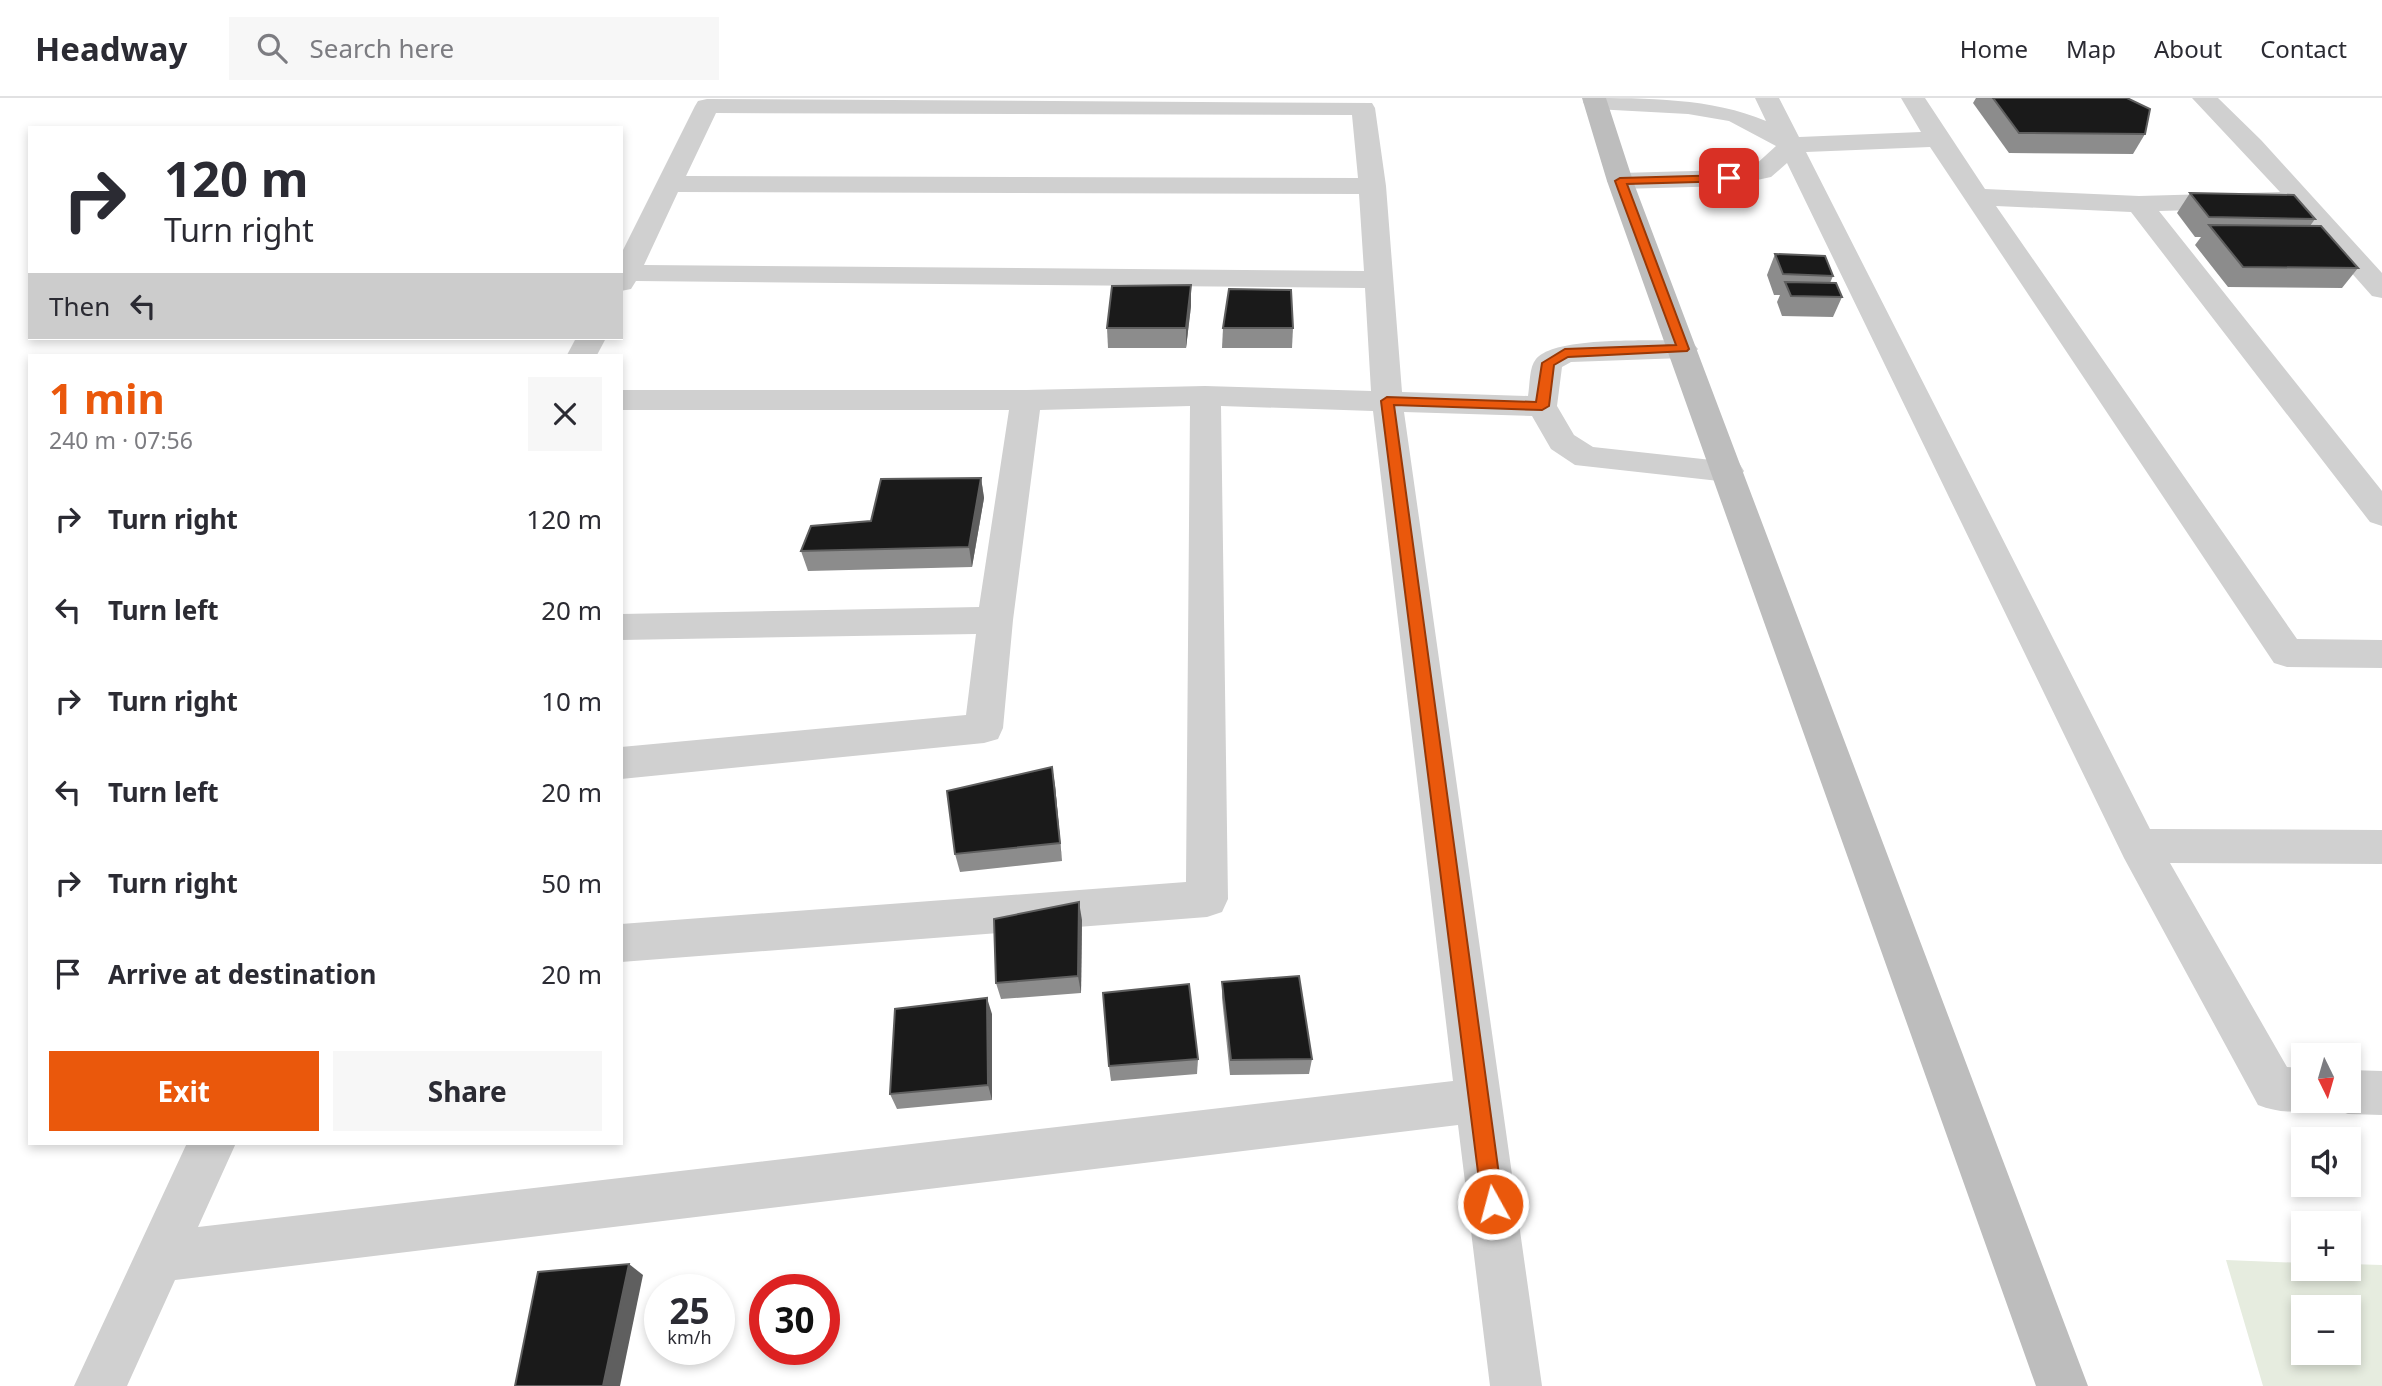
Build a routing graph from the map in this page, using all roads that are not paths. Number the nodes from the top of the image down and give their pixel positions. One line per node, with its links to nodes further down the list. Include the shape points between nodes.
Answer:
1 (1767, 98): 6 (street)
2 (1913, 98): 5 (street)
3 (2204, 98): 11 (street)
4 (1594, 100): 6 (street, via 1736,115); 7 (street)
5 (1937, 139): 6 (street); 10 (street)
6 (1792, 145): 7 (street, via 1762,172 1729,178); 28 (street)
7 (1620, 181): 16 (street)
8 (668, 184): 9 (street); 9 (street, via 706,106 748,106 1363,108); 13 (street)
9 (1373, 186): 14 (street)
10 (1978, 197): 12 (street); 26 (street, via 2287,653)
11 (2300, 199): 12 (street); 15 (street)
12 (2139, 204): 23 (street)
13 (624, 278): 14 (street)
14 (1377, 280): 20 (street)
15 (2382, 290)
16 (1683, 349): 21 (street, via 1565,353 1548,363); 22 (street)
17 (1205, 396): 19 (street); 20 (street); 30 (street, via 1207,899)
18 (623, 400): 19 (street)
19 (1026, 400): 24 (street)
20 (1387, 401): 21 (street); 34 (street)
21 (1542, 406): 22 (street, via 1562,442 1586,457)
22 (1728, 471): 39 (street)
23 (2382, 514)
24 (995, 620): 25 (street); 27 (street, via 984,728)
25 (623, 626)
26 (2382, 654)
27 (623, 763)
28 (2138, 846): 29 (street); 31 (street, via 2274,1089)
29 (2382, 847)
30 (623, 943)
31 (2291, 1090)
32 (2361, 1092): 33 (street)
33 (2382, 1093)
34 (1479, 1100): 36 (street); 38 (street)
35 (211, 1145): 36 (street)
36 (159, 1257): 37 (street)
37 (100, 1386)
38 (1516, 1386)
39 (2062, 1386)

